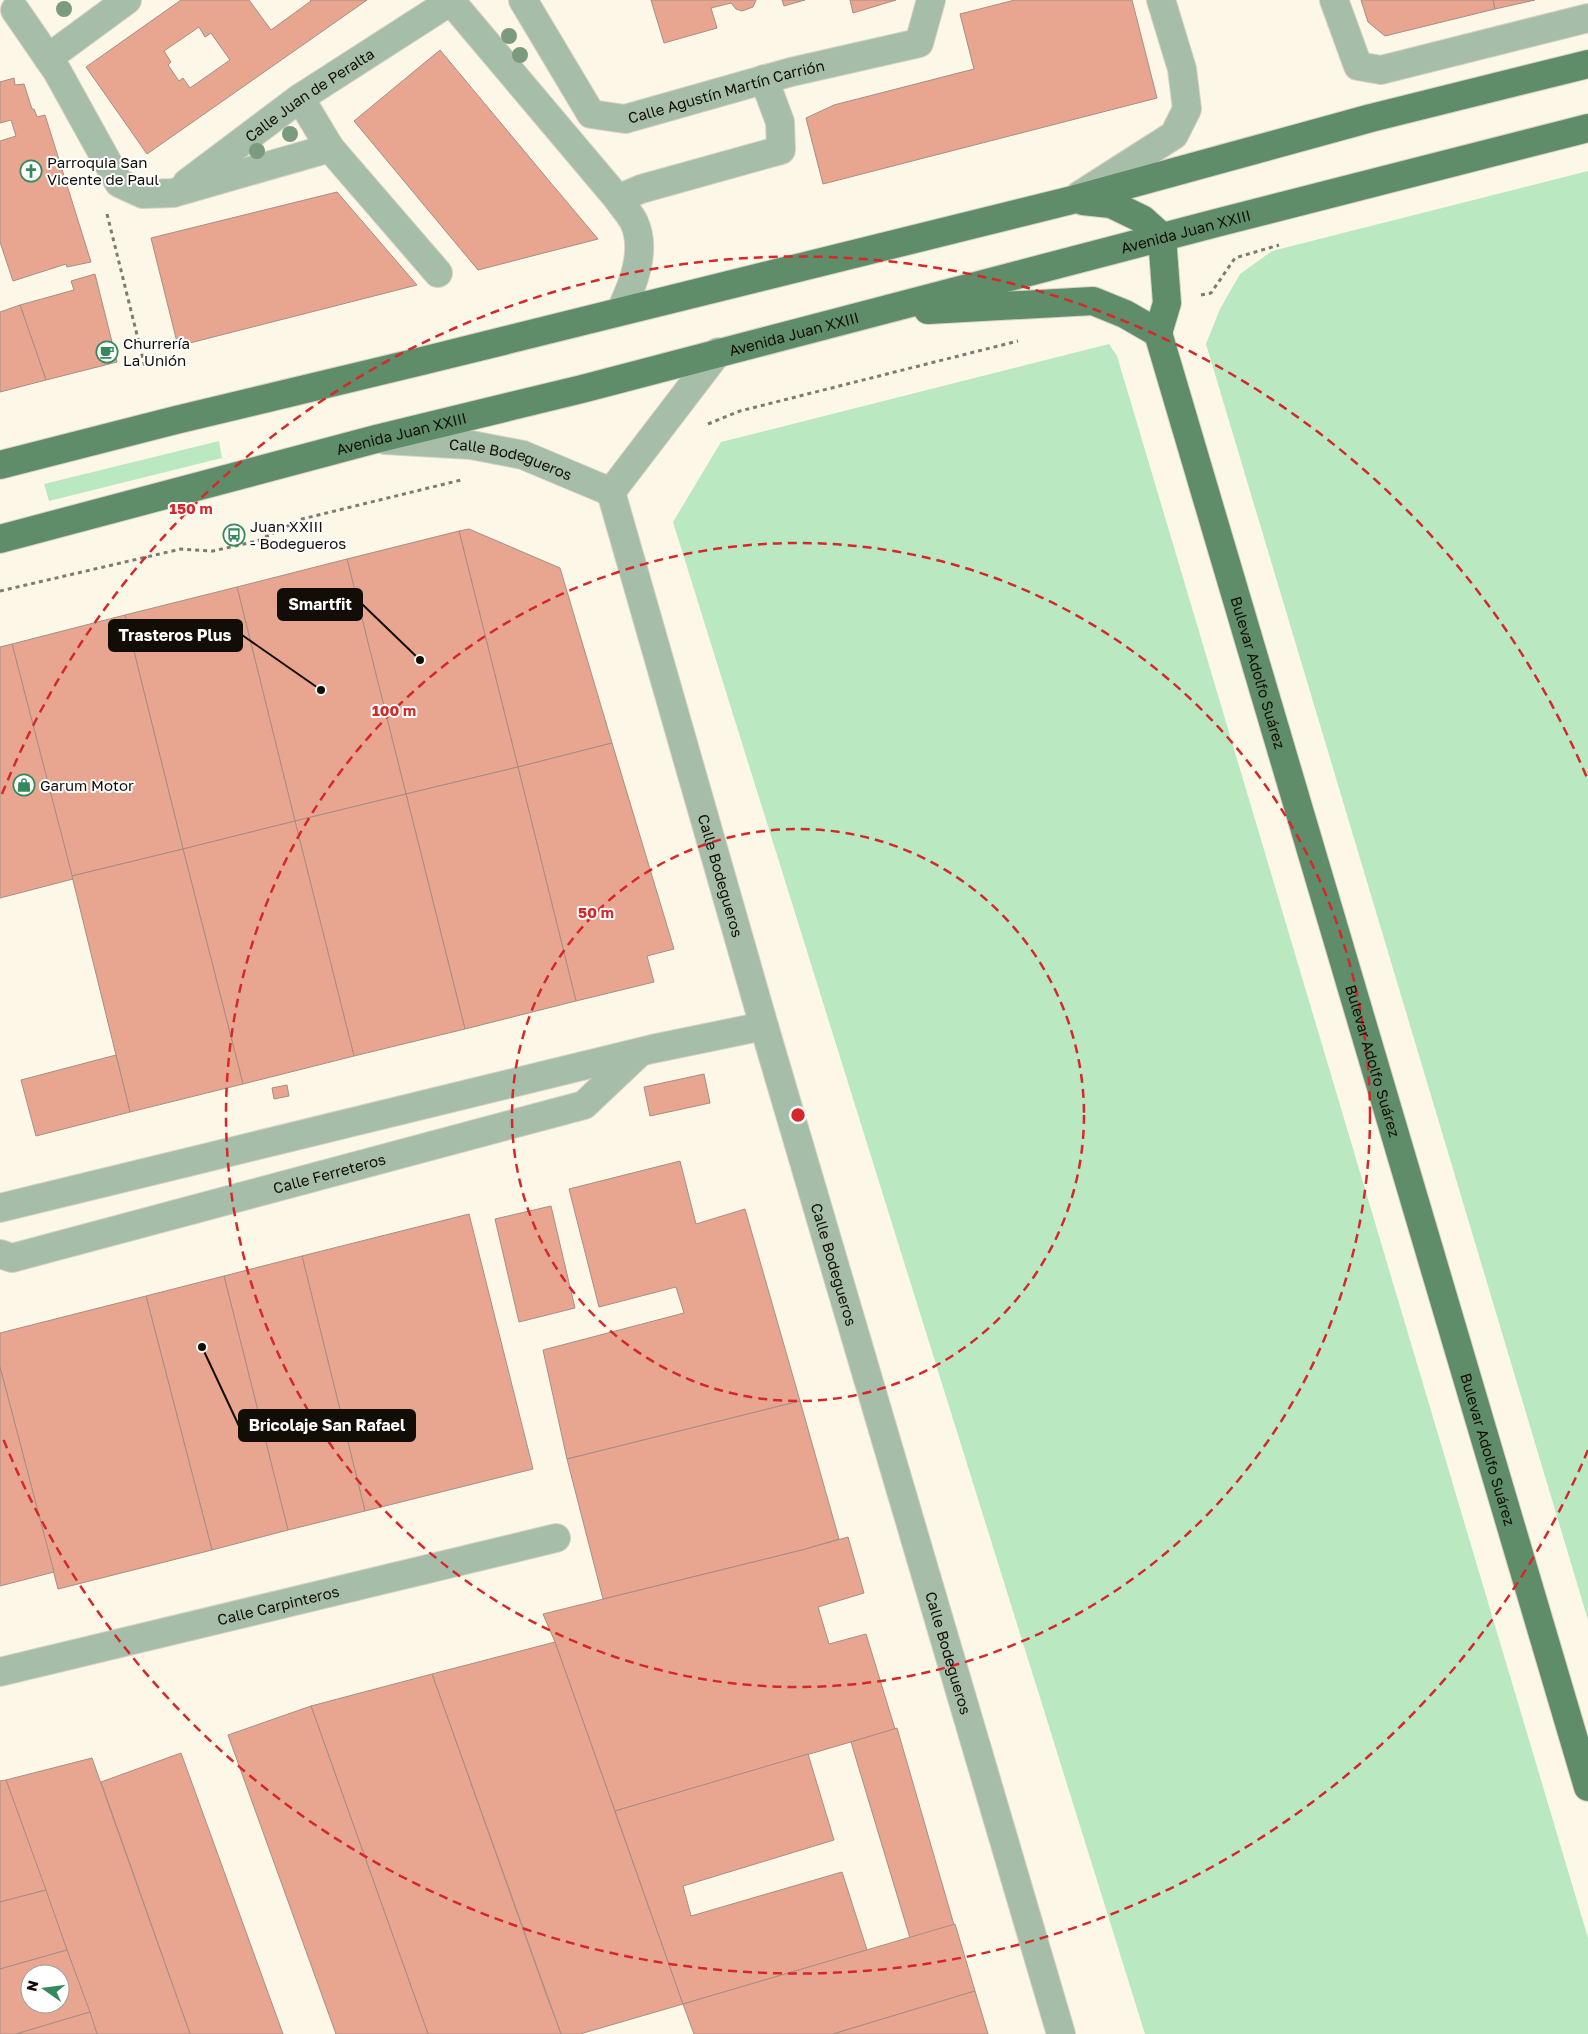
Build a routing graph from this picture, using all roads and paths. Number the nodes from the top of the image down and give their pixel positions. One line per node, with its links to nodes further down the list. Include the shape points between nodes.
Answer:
1 (126, 0): 9 (street)
2 (523, 0): 11 (street, Calle Agustín Martín Carrión, via 591,114 625,119)
3 (931, 0): 11 (street, Calle Agustín Martín Carrión, via 919,43)
4 (1161, 0): 18 (street, via 1182,69 1187,109 1174,135)
5 (1334, 0): 8 (street, via 1358,66 1381,70)
6 (451, 1): 12 (street, Calle Juan de Peralta); 17 (street)
7 (15, 11): 9 (street)
8 (1588, 18)
9 (48, 58): 15 (street)
10 (1588, 64): 18 (main road, via 1371,118)
11 (764, 80): 17 (street, via 780,122 781,150 641,189)
12 (300, 98): 14 (street); 16 (street, Calle Juan de Peralta)
13 (1588, 128): 19 (main road, Avenida Juan XXIII)
14 (330, 148): 16 (street); 21 (street)
15 (119, 183): 16 (street, via 143,194); 28 (path, via 107,215)
16 (173, 193)
17 (618, 200): 23 (street, via 634,222 639,246 632,288)
18 (1072, 200): 19 (main road, via 1111,204 1142,219); 23 (main road)
19 (1162, 237): 22 (main road); 24 (main road, Avenida Juan XXIII)
20 (1281, 244): 22 (path, via 1235,258 1211,293)
21 (438, 273)
22 (1167, 303): 25 (main road)
23 (621, 310): 31 (main road)
24 (869, 314): 25 (main road, via 1093,301); 27 (main road, Avenida Juan XXIII)
25 (1158, 333): 42 (main road, Bulevar Adolfo Suárez)
26 (1019, 341): 29 (path, via 740,411)
27 (718, 352): 30 (main road, Avenida Juan XXIII); 33 (street)
28 (145, 367)
29 (700, 429)
30 (376, 440): 33 (street, Calle Bodegueros, via 471,445 523,455); 34 (main road, Avenida Juan XXIII)
31 (0, 465)
32 (463, 480): 35 (path, via 302,520 257,540 213,551 181,549)
33 (611, 492): 36 (street, Calle Bodegueros)
34 (0, 539)
35 (0, 592)
36 (764, 1026): 37 (street); 43 (street, Calle Bodegueros)
37 (640, 1052): 38 (street); 39 (street, Calle Ferreteros, via 584,1105 12,1258)
38 (0, 1208)
39 (0, 1254)
40 (556, 1538): 41 (street, Calle Carpinteros)
41 (0, 1672)
42 (1588, 1787)
43 (1061, 2034)

